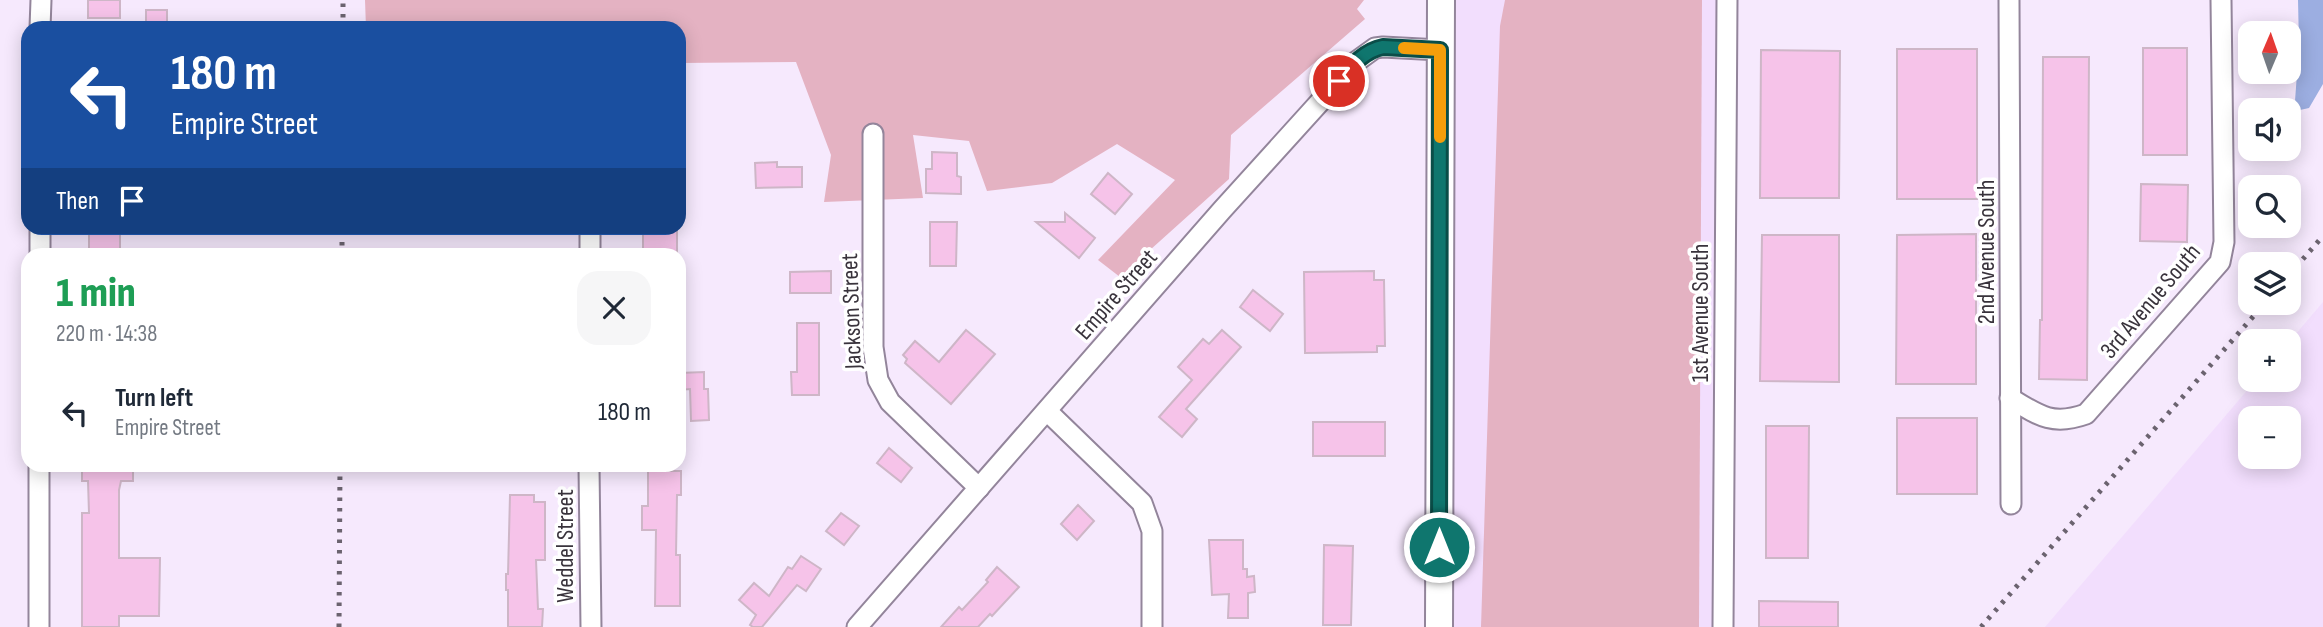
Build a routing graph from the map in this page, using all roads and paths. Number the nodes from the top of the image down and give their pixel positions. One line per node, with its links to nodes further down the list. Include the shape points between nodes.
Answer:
1 (41, 0): 6 (street)
2 (1441, 0): 7 (main road)
3 (1727, 0): 20 (street, 1st Avenue South)
4 (2009, 0): 9 (street, 2nd Avenue South)
5 (2221, 0): 9 (street, 3rd Avenue South, via 2224,242 2220,262 2086,414 2067,421 2057,419 2038,415)
6 (40, 21)
7 (1440, 50): 10 (street, Empire Street, via 1375,48 1357,61); 19 (main road)
8 (873, 134): 13 (street, Jackson Street, via 873,347 878,380 890,401)
9 (2010, 398): 14 (street, 2nd Avenue South)
10 (1047, 411): 13 (street, Empire Street); 18 (street, via 1142,503 1149,517)
11 (39, 472): 15 (street)
12 (589, 472): 16 (street, Weddel Street)
13 (979, 488): 17 (street, Empire Street)
14 (2011, 505)
15 (39, 627)
16 (591, 627)
17 (858, 627)
18 (1153, 627)
19 (1438, 627)
20 (1723, 627)

